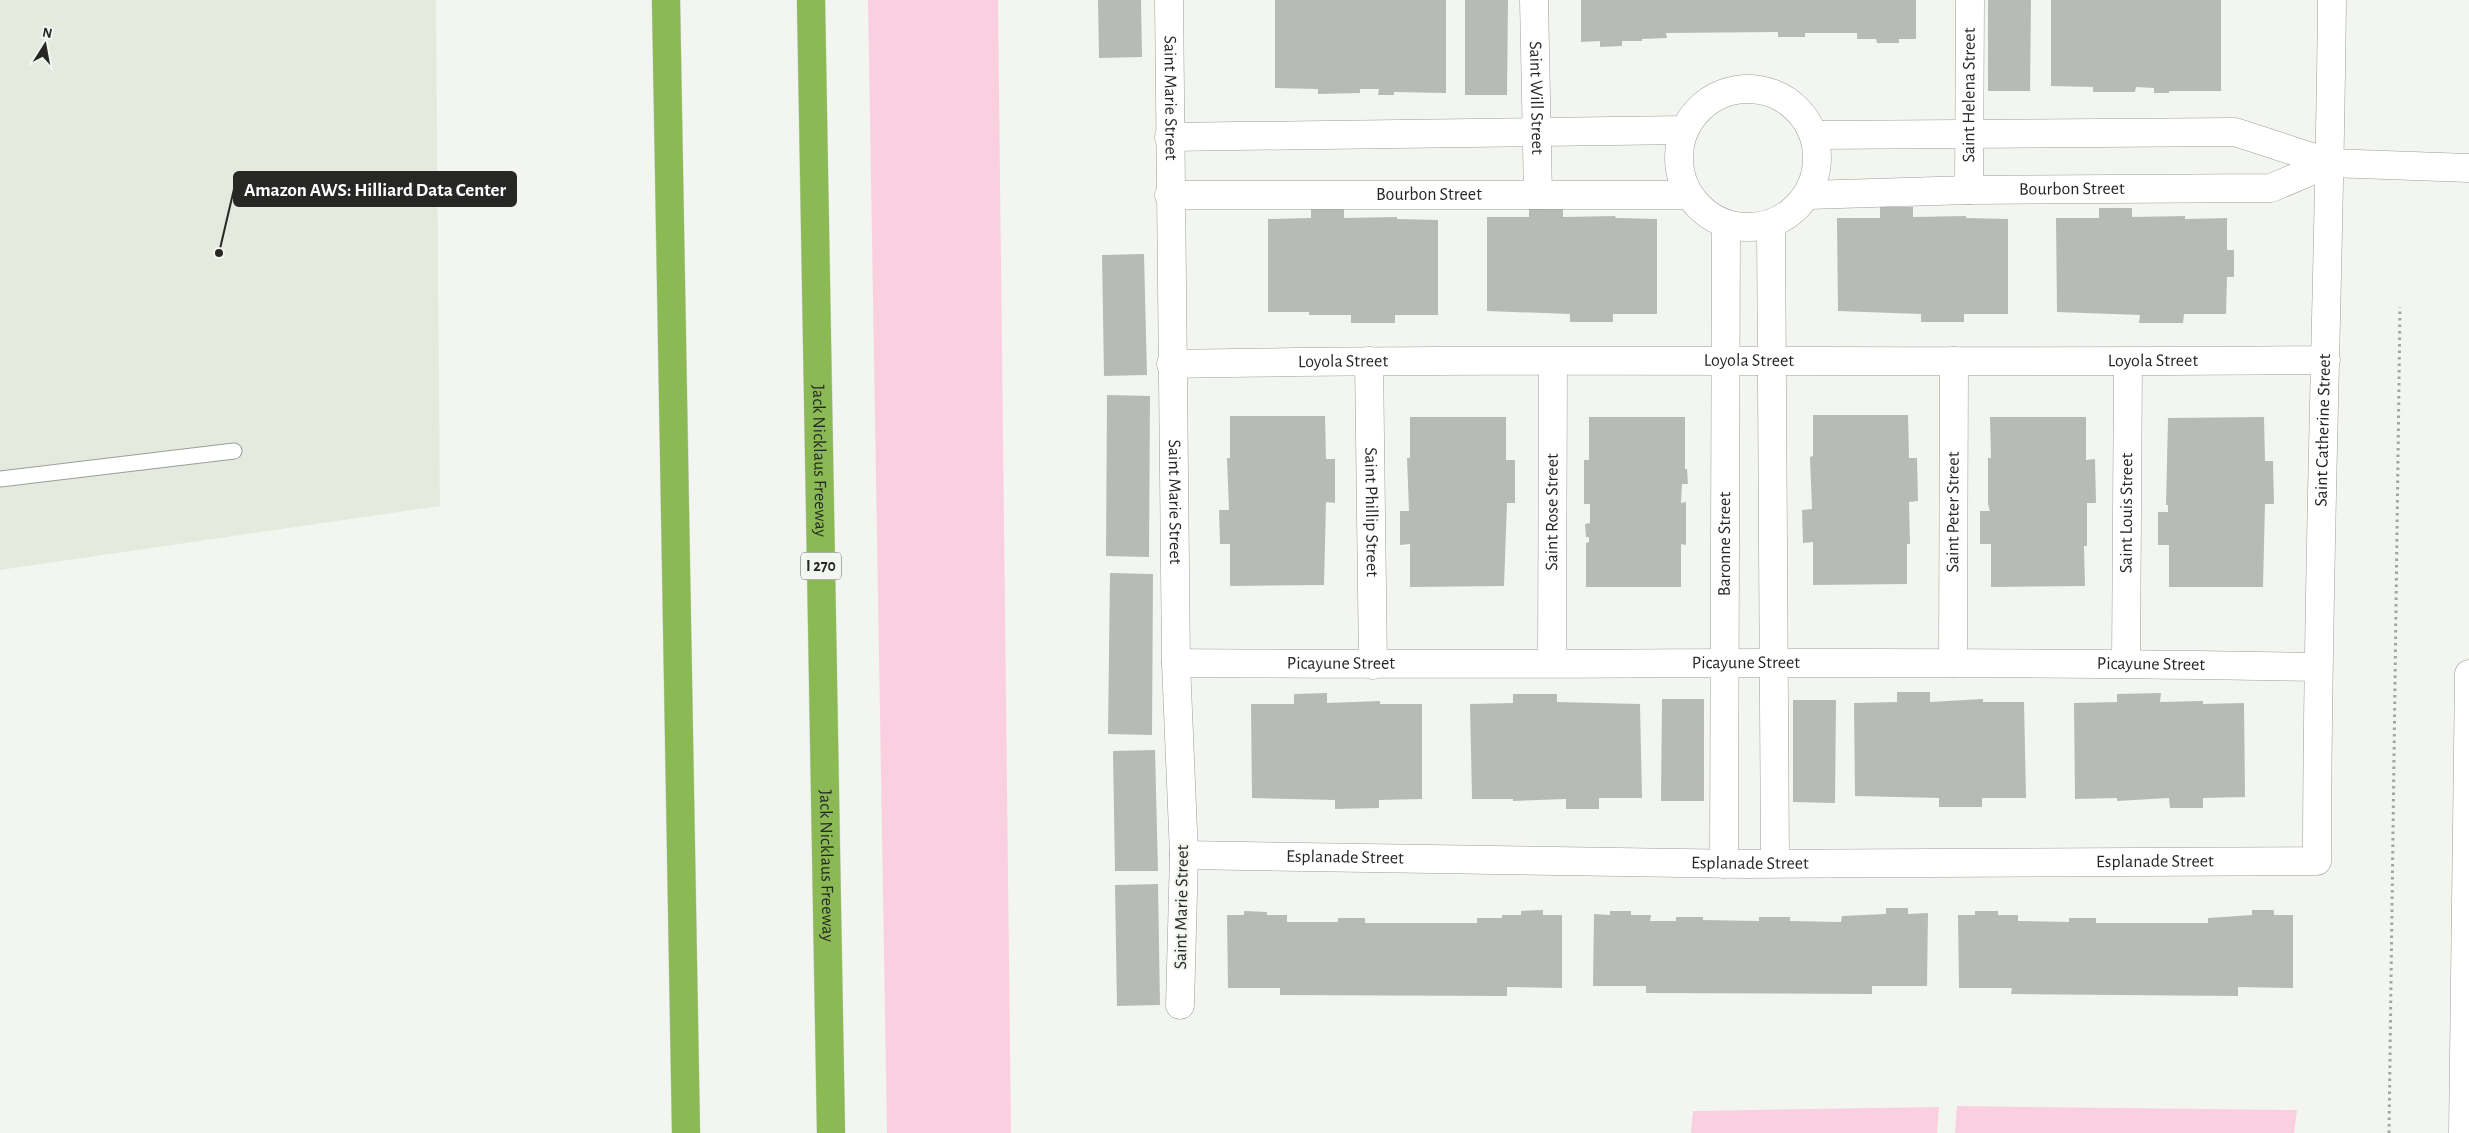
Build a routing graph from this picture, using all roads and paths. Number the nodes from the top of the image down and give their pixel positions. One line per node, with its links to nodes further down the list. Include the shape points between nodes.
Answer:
1 (666, 0): 46 (highway)
2 (811, 0): 47 (highway, Jack Nicklaus Freeway / I 270)
3 (1168, 0): 11 (street, Saint Marie Street)
4 (1534, 0): 8 (street, Saint Will Street)
5 (1970, 0): 9 (street, Saint Helena Street)
6 (2332, 0): 12 (street, Saint Catherine Street)
7 (1684, 130): 8 (street); 10 (street, via 1698,110 1718,95 1741,89 1773,92 1794,105); 15 (street, via 1678,154 1680,172)
8 (1537, 133): 11 (street); 17 (street, Saint Will Street)
9 (1969, 134): 10 (street, Bourbon Street); 12 (street, Bourbon Street, via 2235,132); 14 (street, Saint Helena Street)
10 (1814, 135): 18 (street, via 1818,146 1817,171)
11 (1169, 137): 16 (street, Saint Marie Street)
12 (2330, 163): 13 (street, Bourbon Street); 14 (street, Bourbon Street, via 2271,188); 23 (street, Saint Catherine Street)
13 (2469, 168)
14 (1969, 190): 18 (street, Bourbon Street)
15 (1689, 194): 17 (street, Bourbon Street); 19 (street, via 1705,213)
16 (1169, 195): 17 (street, Bourbon Street); 29 (street, Saint Marie Street)
17 (1538, 195)
18 (1808, 195): 20 (street, via 1792,213)
19 (1726, 225): 20 (street, via 1747,228); 26 (street, Baronne Street)
20 (1771, 225): 24 (street)
21 (2400, 307): 48 (path)
22 (1369, 360): 25 (street, Loyola Street); 29 (street, Loyola Street); 38 (street, Saint Phillip Street)
23 (2326, 360): 28 (street, Loyola Street); 39 (street, Saint Catherine Street)
24 (1771, 361): 26 (street, Loyola Street); 27 (street, Loyola Street); 37 (street)
25 (1553, 362): 26 (street, Loyola Street); 32 (street, Saint Rose Street)
26 (1727, 362): 34 (street, Baronne Street)
27 (1954, 362): 28 (street, Loyola Street); 35 (street, Saint Peter Street)
28 (2128, 362): 36 (street, Saint Louis Street)
29 (1171, 364): 33 (street, Saint Marie Street)
30 (234, 451): 31 (lane)
31 (0, 480)
32 (1552, 662): 34 (street, Picayune Street); 38 (street, Picayune Street)
33 (1176, 663): 38 (street, Picayune Street); 41 (street, Saint Marie Street)
34 (1726, 663): 37 (street, Picayune Street); 44 (street, Baronne Street)
35 (1953, 663): 36 (street, Picayune Street); 37 (street, Picayune Street)
36 (2126, 663): 39 (street, Picayune Street)
37 (1774, 664): 43 (street)
38 (1373, 665)
39 (2317, 667): 42 (street, Saint Catherine Street)
40 (2469, 674): 49 (street)
41 (1184, 855): 44 (street, Esplanade Street); 45 (street, Saint Marie Street)
42 (2317, 861): 43 (street, Esplanade Street)
43 (1775, 863): 44 (street, Esplanade Street)
44 (1724, 864)
45 (1180, 1005)
46 (686, 1133)
47 (831, 1133)
48 (2389, 1133)
49 (2463, 1133)

